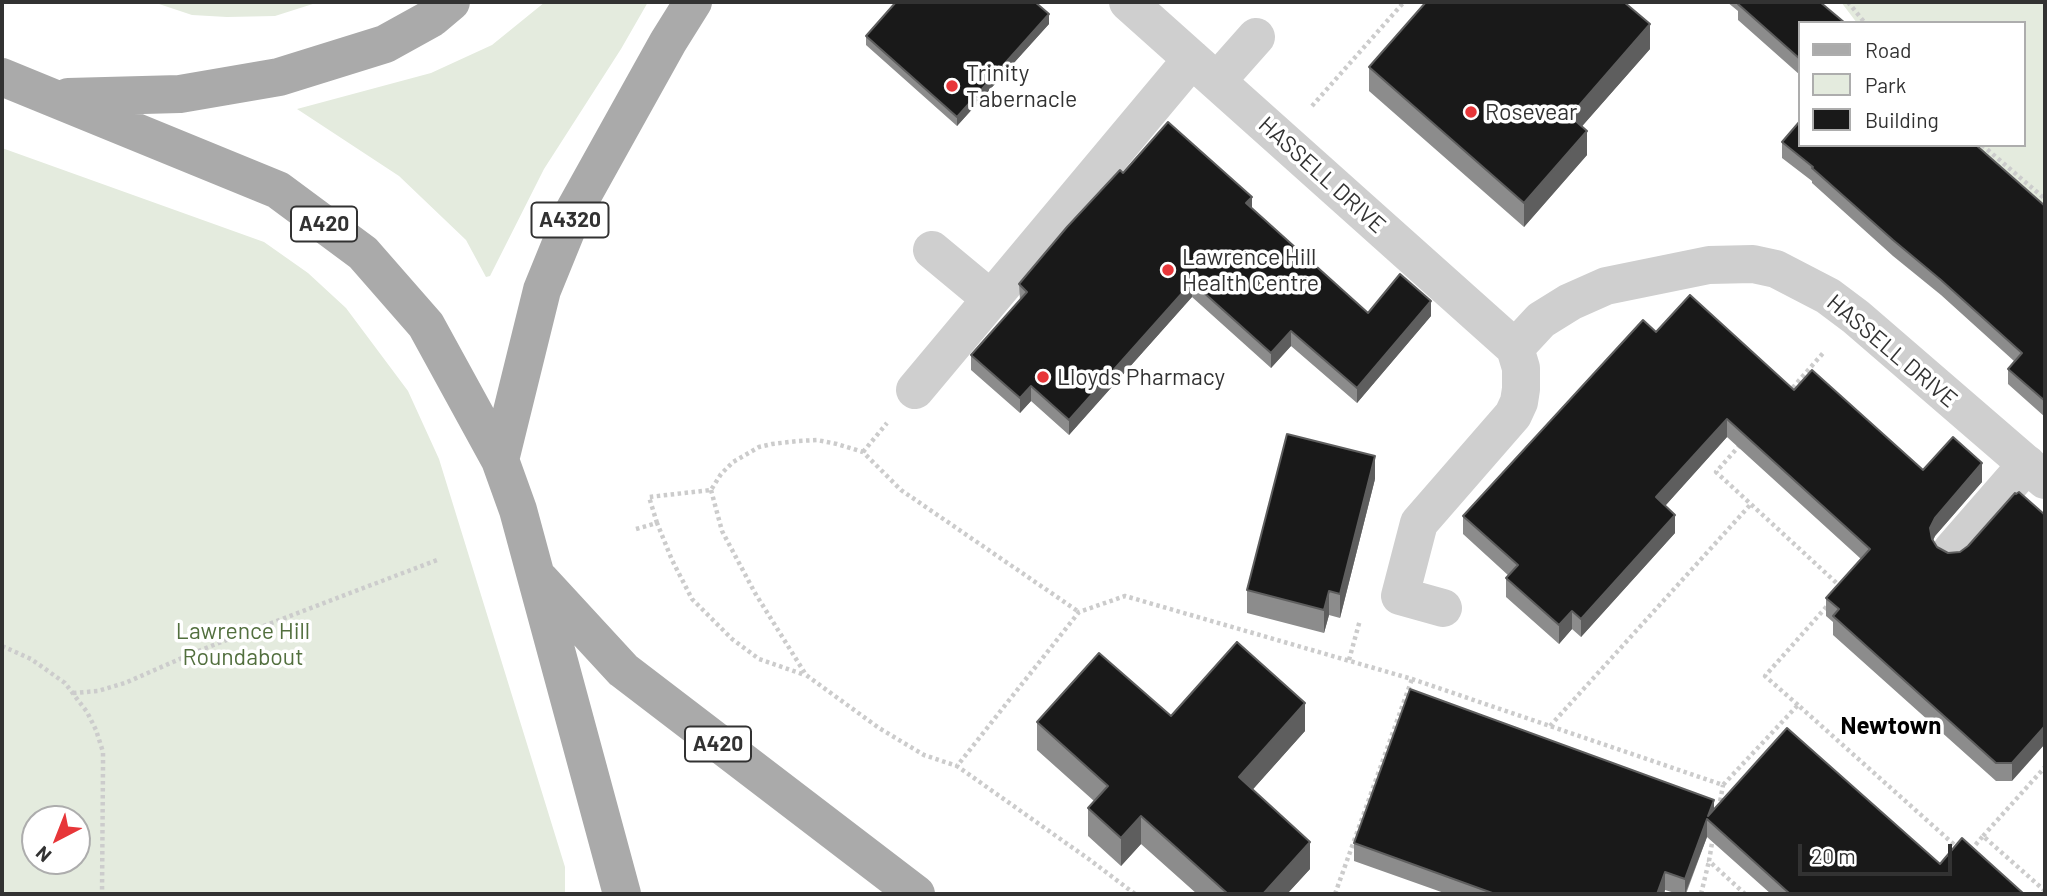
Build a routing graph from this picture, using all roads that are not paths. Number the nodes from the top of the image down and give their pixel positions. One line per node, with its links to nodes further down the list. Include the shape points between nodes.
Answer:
1 (693, 2): 12 (main road, A4320, via 575,209 542,290)
2 (1128, 2): 5 (street, HASSELL DRIVE)
3 (441, 7): 7 (main road, via 384,44 279,77 180,94)
4 (1255, 37): 5 (street)
5 (1205, 70): 9 (street); 10 (street, HASSELL DRIVE)
6 (2, 77): 7 (main road, A420)
7 (55, 98): 12 (main road, A420, via 278,190 363,253 426,325)
8 (932, 250): 9 (street)
9 (991, 299): 11 (street)
10 (1515, 348): 13 (street, HASSELL DRIVE, via 1541,320 1606,286 1709,265 1753,264 1776,269 1828,296 1856,317); 16 (street, via 1521,389 1513,415 1419,523 1400,596)
11 (915, 390)
12 (500, 460): 15 (main road, A420)
13 (2036, 472): 14 (street, HASSELL DRIVE)
14 (1952, 550)
15 (536, 576): 17 (main road, A420); 18 (main road, A420, via 623,670)
16 (1443, 608)
17 (621, 894)
18 (916, 894)

